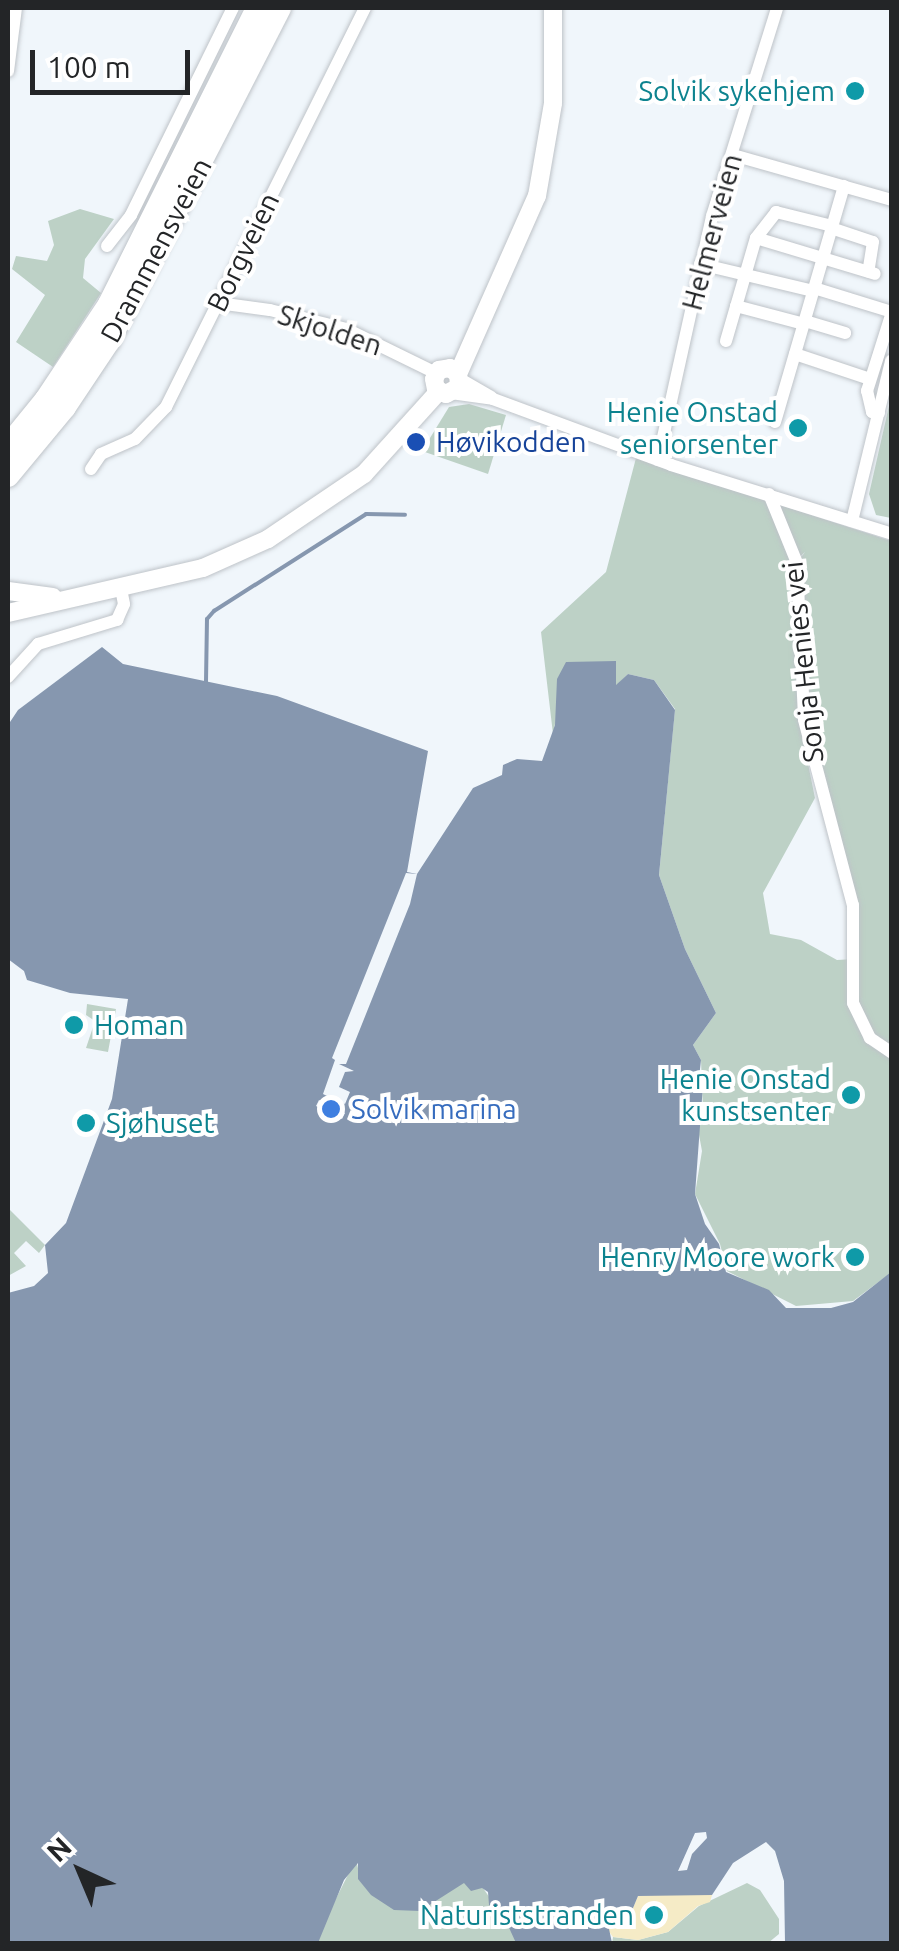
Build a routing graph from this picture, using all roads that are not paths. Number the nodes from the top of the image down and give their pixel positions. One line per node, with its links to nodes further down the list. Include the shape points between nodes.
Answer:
1 (16, 8): 8 (street)
2 (233, 8): 14 (street, via 131,215)
3 (257, 8): 31 (highway, Drammensveien, via 108,304)
4 (280, 8): 34 (highway, Drammensveien, via 110,341)
5 (364, 8): 19 (street, Borgveien)
6 (553, 8): 27 (main road, via 556,68 544,167 526,226)
7 (778, 8): 9 (street, Helmerveien)
8 (8, 71)
9 (732, 154): 10 (street); 16 (street, Helmerveien)
10 (844, 186): 11 (street); 12 (street)
11 (892, 200)
12 (832, 227): 13 (street, via 780,209); 15 (street); 15 (street, via 873,242 871,273)
13 (756, 238): 15 (street); 17 (street)
14 (107, 246)
15 (822, 259): 18 (street)
16 (700, 264): 17 (street); 32 (street, Helmerveien)
17 (746, 272): 18 (street); 20 (street)
18 (814, 290): 21 (street); 22 (street)
19 (218, 303): 27 (street, Skjolden, via 346,329); 33 (street, Borgveien, via 166,407 135,440 101,454)
20 (736, 306): 22 (street); 24 (street)
21 (892, 312): 28 (street)
22 (804, 322): 23 (street); 25 (street)
23 (846, 333)
24 (726, 342)
25 (795, 354): 28 (street); 30 (street)
26 (891, 361): 29 (street)
27 (449, 380): 32 (street); 38 (main road, via 384,456 268,539 203,568)
28 (870, 380): 29 (street, via 867,397)
29 (879, 414): 36 (street)
30 (775, 422)
31 (8, 446)
32 (658, 460): 35 (street)
33 (92, 470)
34 (8, 476)
35 (769, 494): 36 (street); 43 (street, Sonja Henies vei, via 797,563 804,720 853,905 853,1003 870,1038)
36 (852, 521): 37 (street)
37 (892, 534)
38 (121, 589): 40 (main road); 42 (street, via 118,620 38,644)
39 (8, 591): 40 (main road)
40 (84, 597): 41 (main road)
41 (8, 613)
42 (8, 676)
43 (892, 1053)

